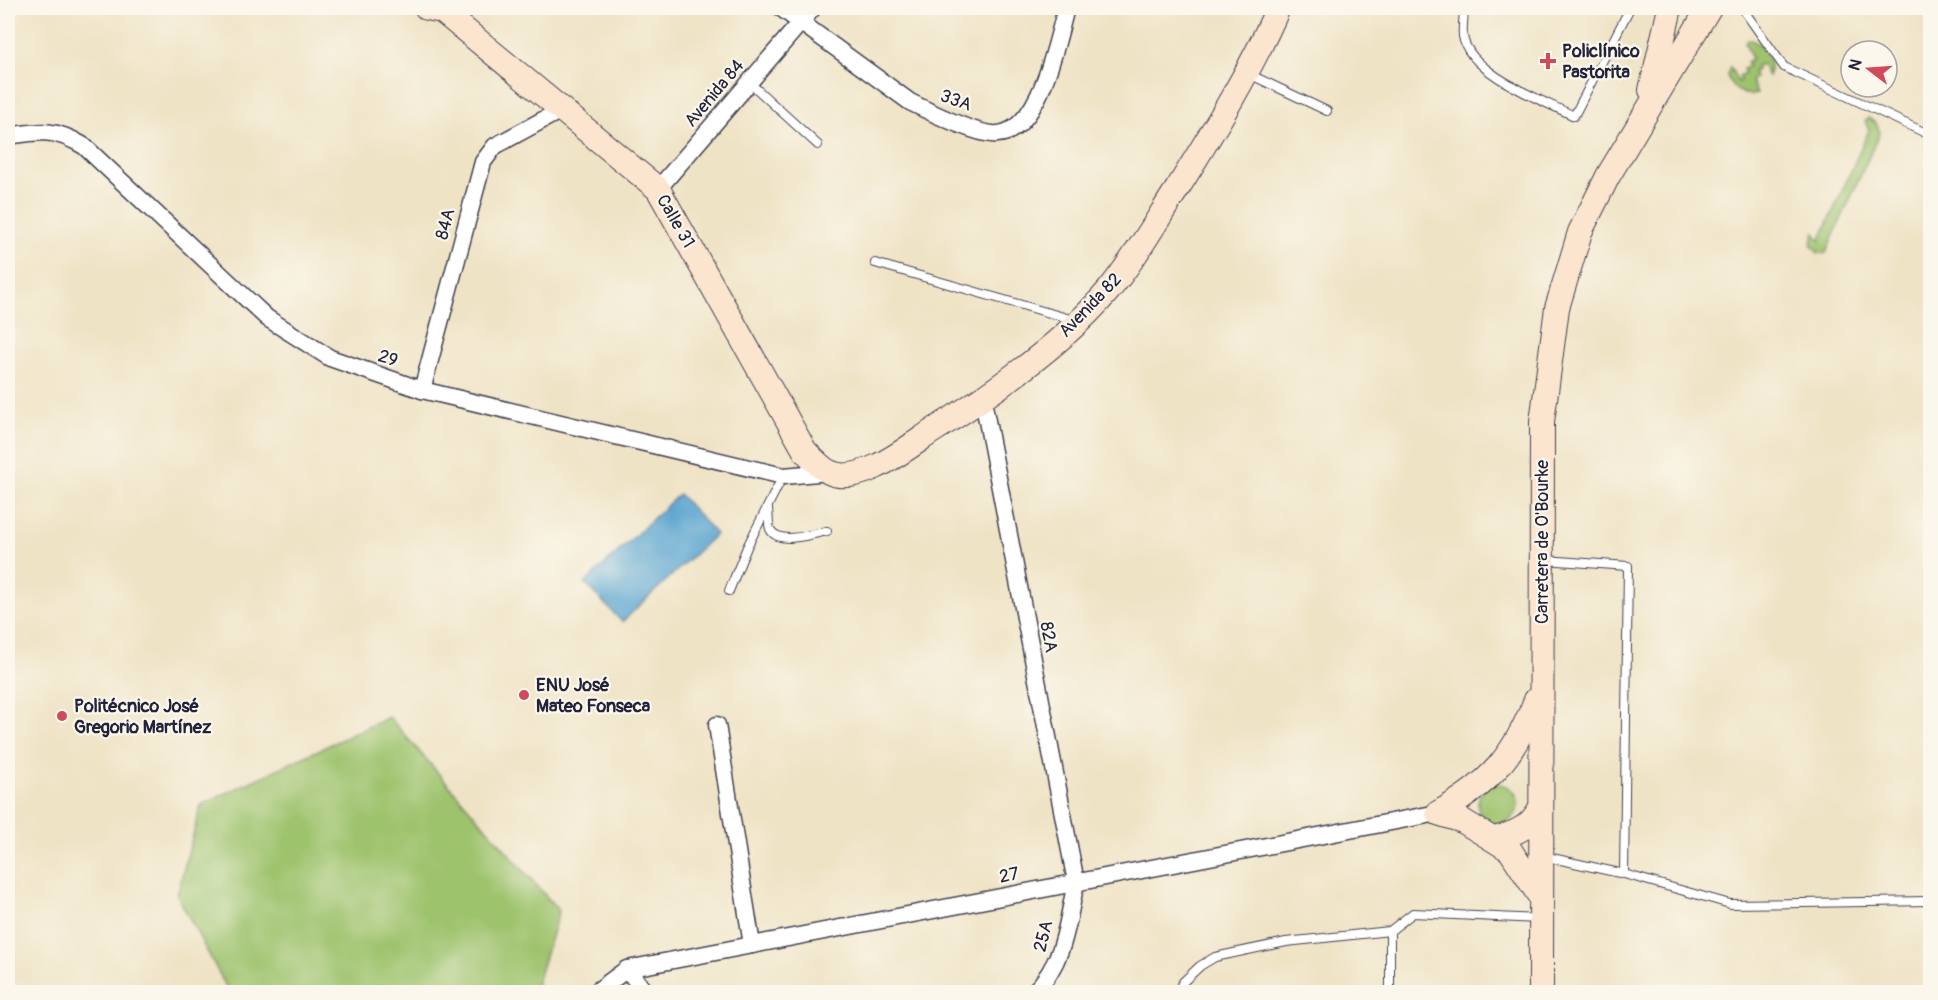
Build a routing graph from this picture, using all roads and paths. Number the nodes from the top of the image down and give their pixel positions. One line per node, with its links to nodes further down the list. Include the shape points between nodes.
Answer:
1 (781, 8): 11 (street, 33A)
2 (813, 8): 11 (street, Avenida 84)
3 (1066, 8): 11 (street, 33A, via 1042,90 1028,115 1016,127 993,135 910,102)
4 (1278, 8): 12 (main road, Avenida 82)
5 (1464, 8): 6 (lane, via 1463,38 1475,58 1496,77 1574,116)
6 (1630, 8)
7 (1670, 8): 16 (main road)
8 (1709, 8): 16 (main road, Carretera de O'Bourke)
9 (1742, 8): 17 (lane, via 1784,67)
10 (438, 9): 14 (main road, Calle 31)
11 (799, 23): 13 (street, Avenida 84)
12 (1247, 73): 15 (lane); 22 (main road, Avenida 82, via 1140,248 1108,292)
13 (749, 82): 19 (lane); 20 (street, Avenida 84)
14 (563, 110): 20 (main road, Calle 31); 23 (street, 84A, via 495,146 483,162)
15 (1327, 111)
16 (1646, 113): 29 (main road, Carretera de O'Bourke, via 1580,232 1557,308 1542,422)
17 (1930, 135)
18 (8, 136): 23 (street, 29, via 56,131 84,146 267,318 330,358)
19 (818, 145)
20 (658, 189): 25 (main road, Calle 31, via 805,452)
21 (875, 263): 22 (lane)
22 (1077, 321): 24 (main road, Avenida 82)
23 (422, 390): 26 (street, 29)
24 (983, 400): 25 (main road, Avenida 82, via 876,468 849,476); 39 (street, 82A)
25 (830, 472): 26 (street, 29)
26 (783, 476): 27 (lane)
27 (768, 508): 28 (lane, via 770,528 775,535 784,538); 30 (lane)
28 (827, 531)
29 (1541, 560): 31 (main road, Carretera de O'Bourke); 38 (lane, via 1628,566)
30 (729, 591)
31 (1542, 683): 33 (main road, via 1525,729); 34 (main road, Carretera de O'Bourke)
32 (717, 725): 43 (street)
33 (1502, 765): 34 (main road, via 1530,778); 35 (main road, via 1462,799)
34 (1540, 799): 36 (main road, via 1533,821 1523,830); 37 (main road, Carretera de O'Bourke)
35 (1438, 813): 36 (main road); 39 (street, 27)
36 (1495, 839): 41 (main road, via 1510,850)
37 (1542, 855): 38 (lane); 41 (main road, Carretera de O'Bourke)
38 (1624, 874): 40 (lane, via 1730,904)
39 (1076, 882): 43 (street, 27); 47 (street, 25A, via 1059,960)
40 (1930, 901)
41 (1541, 909): 42 (lane, via 1413,913); 50 (main road, Carretera de O'Bourke)
42 (1390, 930): 48 (lane, via 1286,942 1215,957 1183,982); 49 (lane)
43 (752, 945): 44 (street, 27)
44 (627, 969): 45 (street, 27); 46 (street)
45 (596, 993)
46 (645, 993)
47 (1034, 993)
48 (1177, 993)
49 (1390, 993)
50 (1540, 993)

